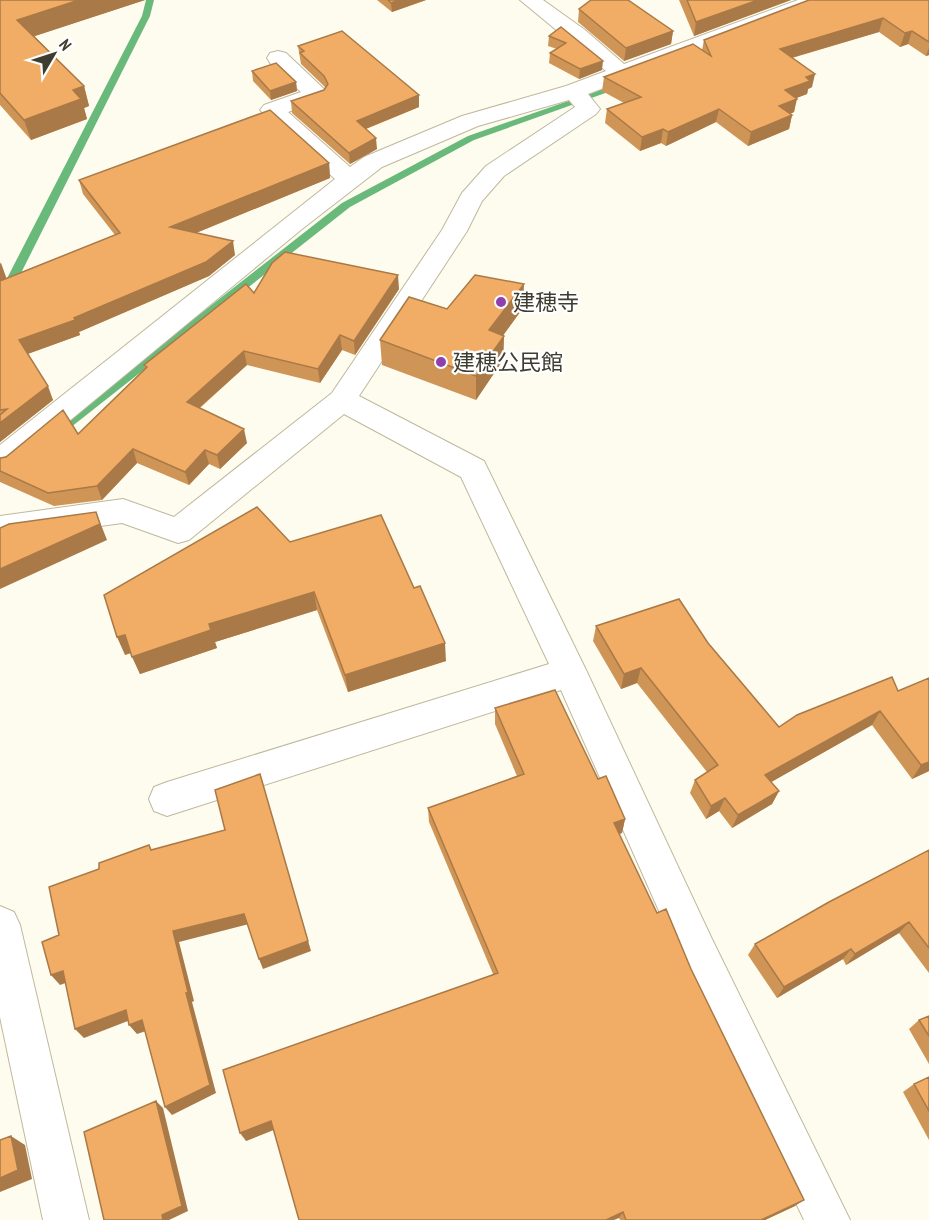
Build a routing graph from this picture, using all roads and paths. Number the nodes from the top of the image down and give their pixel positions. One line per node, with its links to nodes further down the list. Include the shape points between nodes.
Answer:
1 (530, 0): 4 (street)
2 (817, 0): 4 (street)
3 (278, 58): 6 (street, via 316,94 272,110)
4 (621, 73): 5 (street)
5 (574, 91): 6 (street, via 470,121 373,162); 7 (street, via 588,109 495,171 471,198 454,231)
6 (350, 180): 8 (street)
7 (342, 400): 9 (street, via 178,531 123,511); 10 (street, via 473,469)
8 (0, 461)
9 (0, 528)
10 (570, 672): 11 (street); 14 (street, via 697,951)
11 (167, 799)
12 (0, 925): 13 (street)
13 (66, 1220)
14 (827, 1220)

